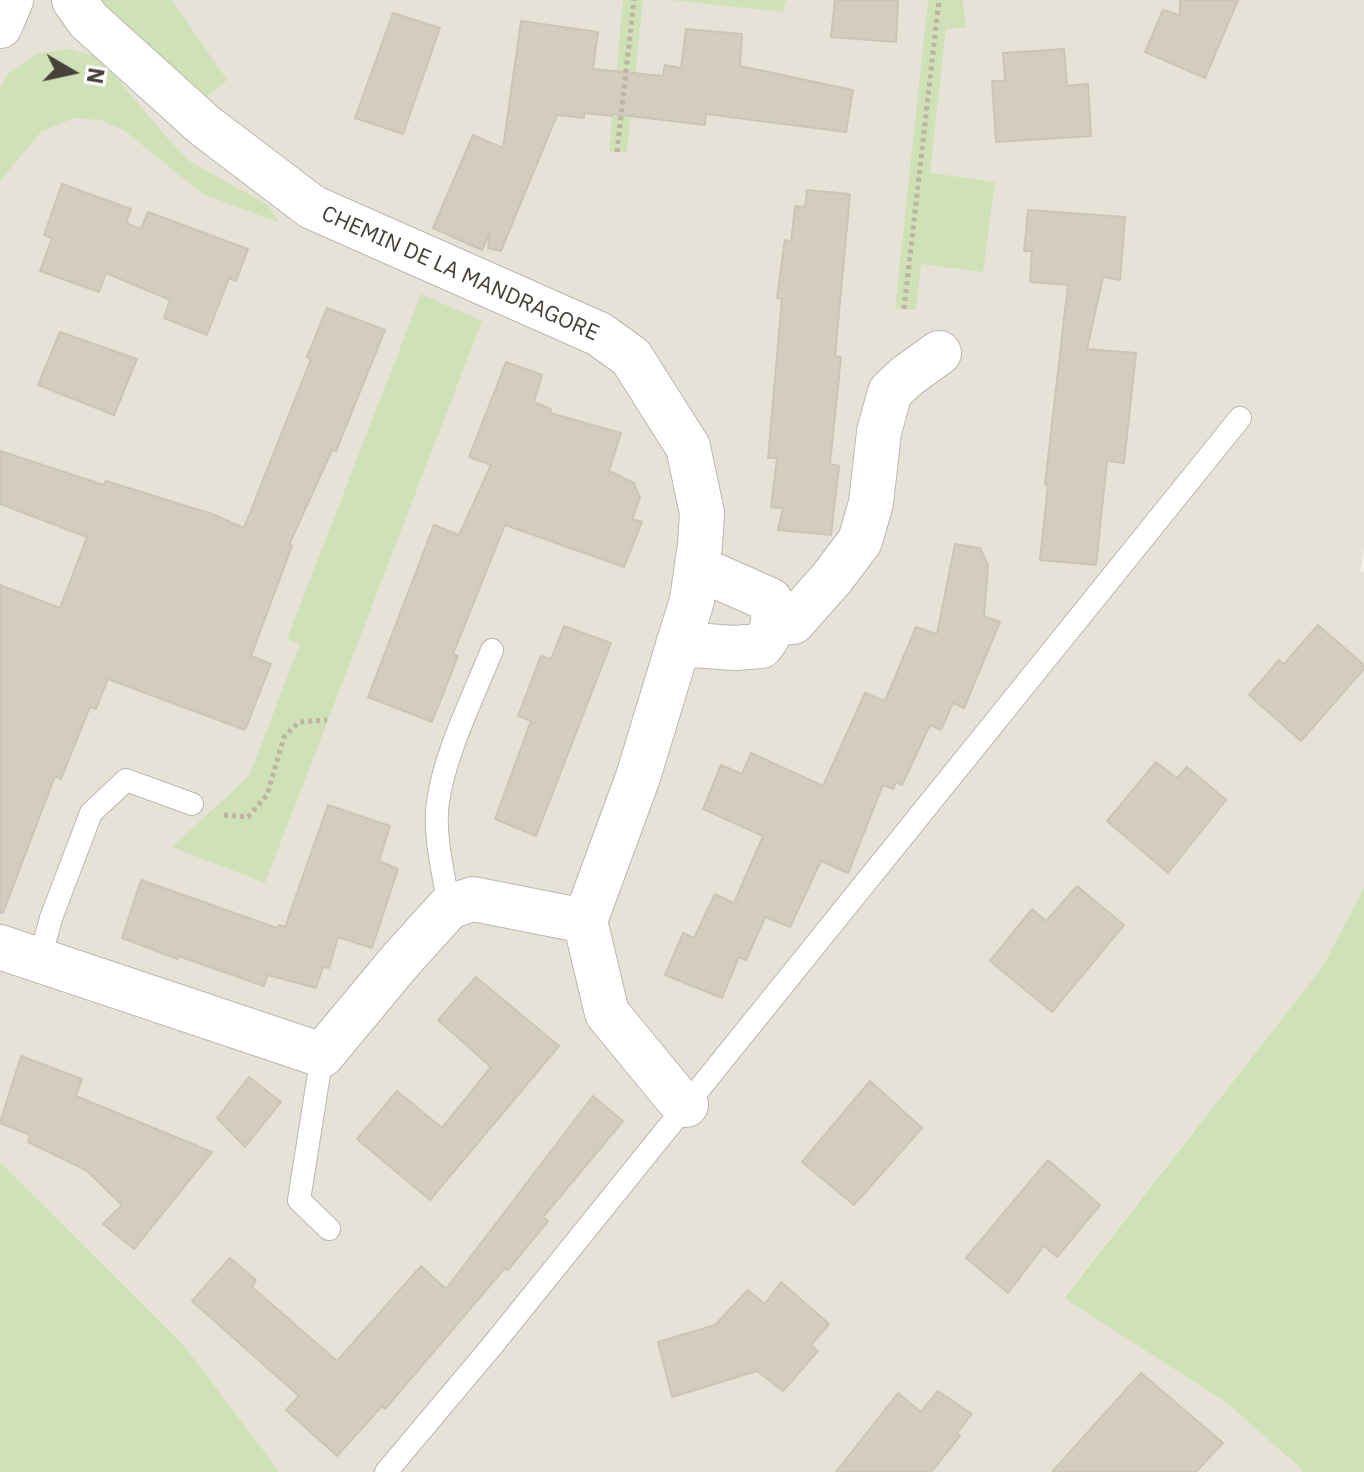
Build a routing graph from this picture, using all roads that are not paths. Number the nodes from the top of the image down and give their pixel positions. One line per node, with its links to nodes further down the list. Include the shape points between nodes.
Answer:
1 (11, 0): 3 (street)
2 (74, 0): 6 (street, CHEMIN DE LA MANDRAGORE, via 88,20 204,125 312,207 599,334 631,357 688,447 702,513)
3 (0, 26)
4 (939, 353): 7 (street, via 890,392 860,541 793,622)
5 (1240, 418): 15 (lane)
6 (696, 571): 7 (street, via 770,600); 8 (street, CHEMIN DE LA MANDRAGORE)
7 (773, 623): 8 (street, via 761,646)
8 (678, 644): 12 (street, CHEMIN DE LA MANDRAGORE, via 638,777)
9 (492, 650): 11 (lane, via 451,752 437,803)
10 (192, 804): 13 (lane, via 126,780 91,813 51,918)
11 (449, 907): 12 (street, via 473,899); 14 (street)
12 (585, 921): 15 (street, via 607,1013)
13 (20, 955): 14 (street)
14 (322, 1055): 16 (lane, via 299,1200)
15 (686, 1105): 17 (lane)
16 (329, 1229)
17 (386, 1472)

